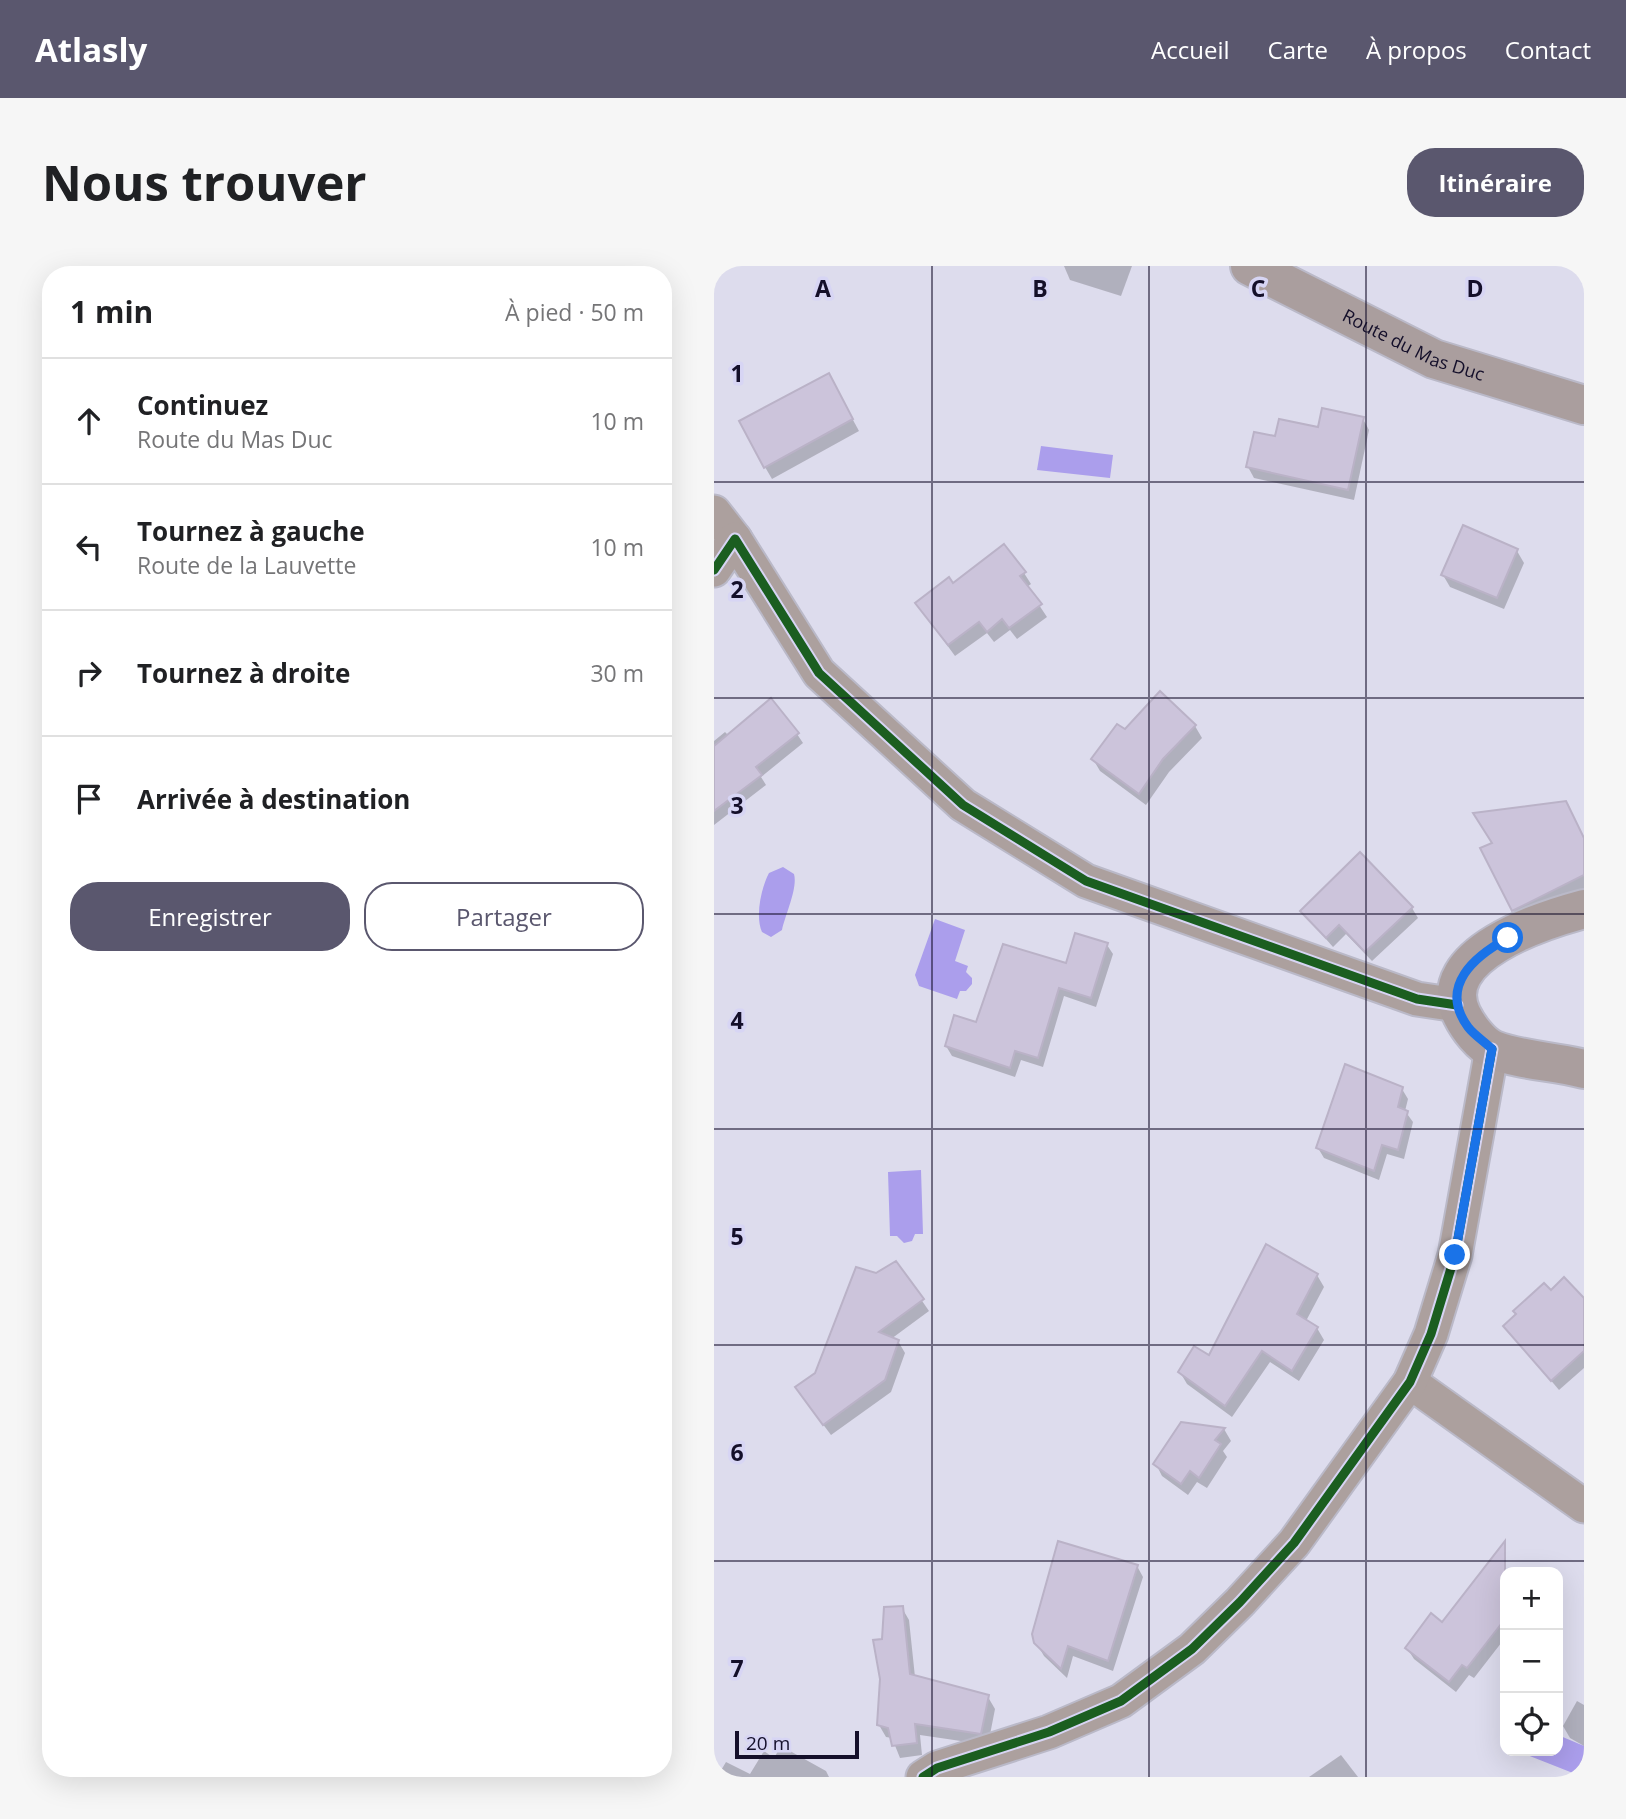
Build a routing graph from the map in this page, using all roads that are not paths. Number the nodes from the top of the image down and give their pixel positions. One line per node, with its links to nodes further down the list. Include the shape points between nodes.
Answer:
1 (1250, 266): 2 (street, Route du Mas Duc, via 1434,359)
2 (1584, 405)
3 (714, 512): 4 (street)
4 (736, 540): 5 (street); 7 (street, via 819,673 963,805 1086,881 1417,999)
5 (714, 570)
6 (1584, 909): 7 (street, via 1542,921 1480,953 1461,976)
7 (1457, 1005): 8 (street, via 1468,1027)
8 (1492, 1049): 9 (street); 10 (street, via 1455,1255 1431,1334)
9 (1584, 1069)
10 (1410, 1382): 11 (street); 12 (street, via 1294,1543 1192,1649 1121,1700 1049,1732 937,1768)
11 (1584, 1506)
12 (923, 1777)

